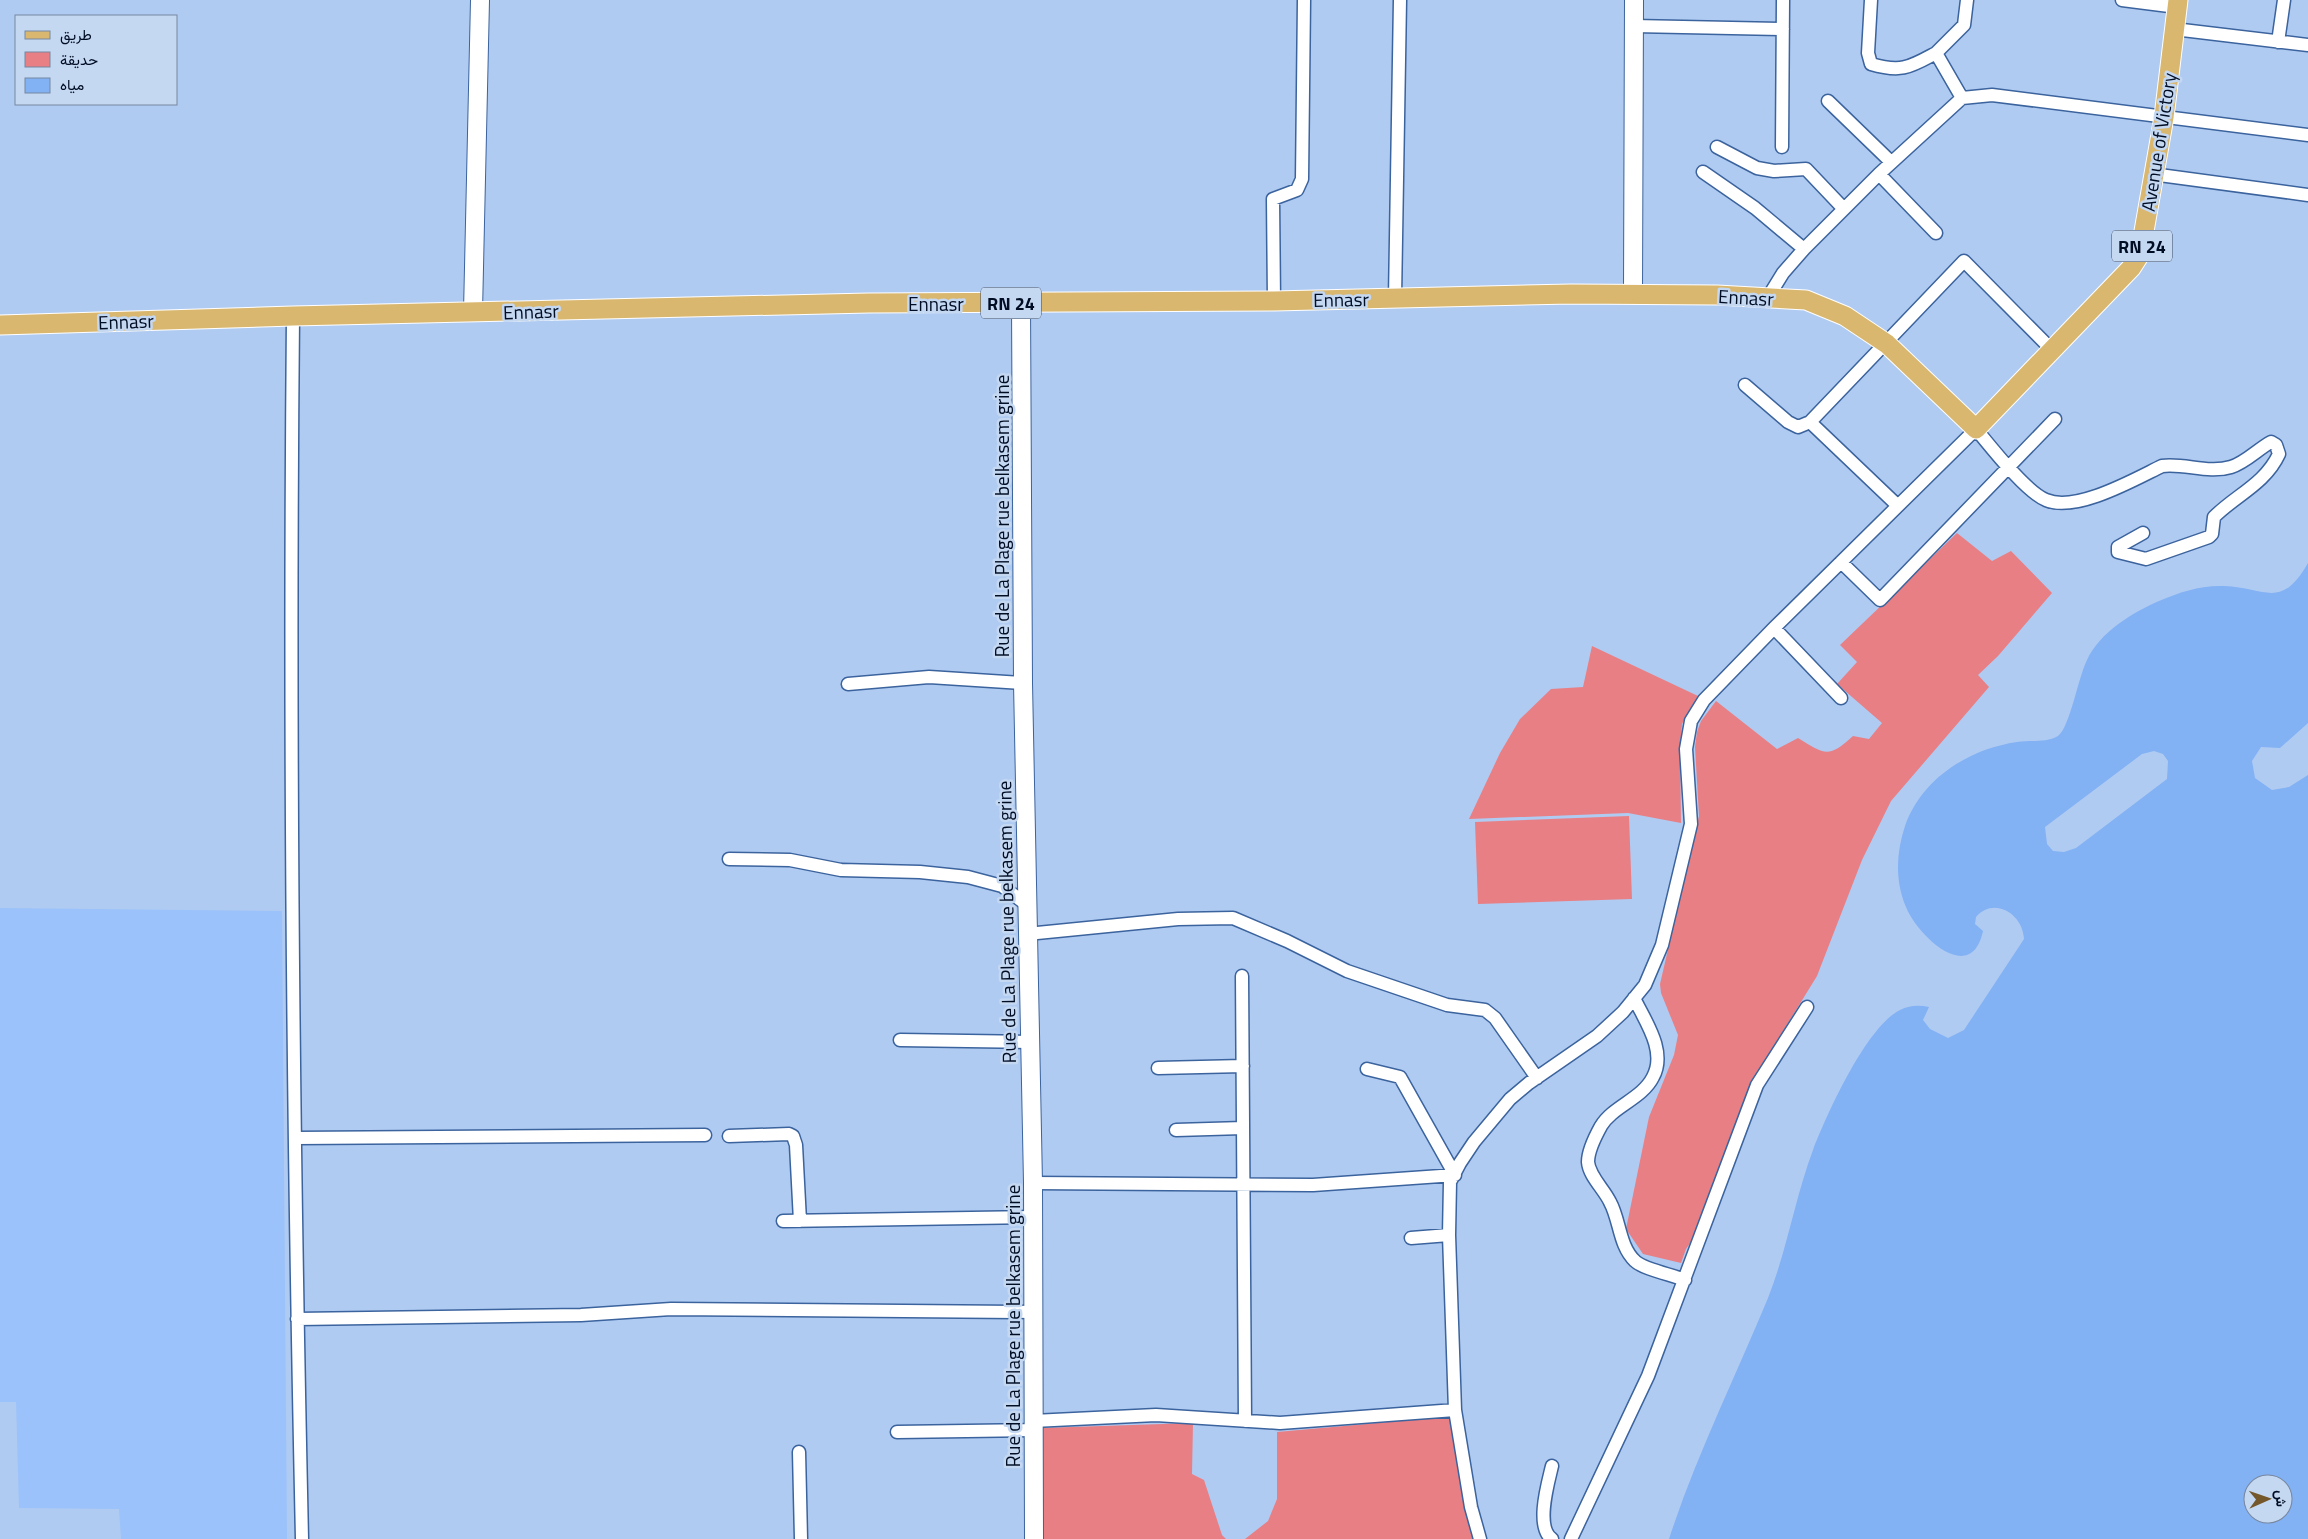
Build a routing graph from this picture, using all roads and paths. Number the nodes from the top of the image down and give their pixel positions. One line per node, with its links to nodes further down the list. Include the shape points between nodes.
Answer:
1 (480, 0): 36 (street)
2 (1304, 0): 34 (street, via 1302,179 1297,190 1273,199)
3 (1400, 0): 32 (street)
4 (1634, 0): 11 (street)
5 (1783, 0): 12 (street)
6 (1871, 0): 16 (street, via 1868,53 1871,64 1893,70 1914,65)
7 (1967, 0): 16 (street, via 1964,25)
8 (2122, 0): 10 (street)
9 (2284, 0): 14 (street)
10 (2178, 4): 13 (main road, Avenue of Victory / RN 24)
11 (1634, 26): 12 (street); 31 (street)
12 (1783, 29): 22 (street)
13 (2174, 29): 14 (street); 19 (main road, Avenue of Victory / RN 24)
14 (2278, 42): 15 (street)
15 (2308, 45)
16 (1936, 53): 17 (street)
17 (1962, 98): 19 (street, via 1992,96); 23 (street)
18 (1828, 101): 23 (street)
19 (2164, 117): 20 (street); 26 (main road, Avenue of Victory / RN 24)
20 (2308, 135)
21 (1717, 147): 28 (street, via 1757,168 1774,171 1806,169)
22 (1782, 147)
23 (1891, 162): 25 (street)
24 (1703, 172): 30 (street, via 1755,208)
25 (1879, 174): 28 (street); 29 (street)
26 (2152, 174): 27 (street); 40 (main road, Avenue of Victory / RN 24, via 2140,254 2131,268)
27 (2308, 195)
28 (1844, 209): 30 (street)
29 (1936, 233)
30 (1804, 249): 33 (street, via 1782,273)
31 (1633, 293): 32 (main road, Ennasr / RN 24); 33 (main road, Ennasr / RN 24)
32 (1395, 298): 34 (main road, Ennasr / RN 24)
33 (1767, 299): 39 (main road, Ennasr / RN 24, via 1806,300 1845,316)
34 (1274, 301): 35 (main road, Ennasr / RN 24)
35 (1021, 304): 36 (main road, Ennasr / RN 24); 50 (street, Rue de La Plage rue belkasem grine)
36 (473, 312): 37 (main road, Ennasr / RN 24)
37 (293, 316): 38 (main road, Ennasr / RN 24); 69 (street, via 291,537)
38 (0, 325)
39 (1887, 344): 40 (street, via 1964,261); 43 (street); 44 (main road, Ennasr / RN 24)
40 (2052, 350): 44 (main road, Avenue of Victory / RN 24)
41 (1745, 385): 43 (street, via 1788,422 1798,427)
42 (2055, 419): 45 (street)
43 (1810, 422): 46 (street)
44 (1976, 429): 45 (street); 46 (street)
45 (2008, 468): 47 (street, via 2038,495 2061,502 2101,495 2162,466 2214,470 2233,467 2271,442 2276,446 2279,454 2274,466 2261,481 2214,517 2210,537 2146,559 2118,552 2118,547); 48 (street, via 1880,600)
46 (1897, 505): 48 (street)
47 (2143, 533)
48 (1841, 562): 49 (street)
49 (1774, 628): 52 (street); 57 (street, via 1704,700 1691,721 1686,749 1691,824 1662,945 1645,985)
50 (1023, 683): 51 (street, via 929,677); 54 (street, Rue de La Plage rue belkasem grine)
51 (848, 684)
52 (1841, 698)
53 (729, 859): 54 (street, via 790,860 840,870 968,877 1002,886)
54 (1027, 906): 55 (street, Rue de La Plage rue belkasem grine)
55 (1027, 934): 60 (street, Rue de La Plage rue belkasem grine); 64 (street, via 1178,919 1233,918 1347,970 1447,1005 1485,1010 1495,1018)
56 (1242, 976): 61 (street)
57 (1634, 998): 64 (street, via 1597,1036); 78 (street, via 1656,1044 1653,1077 1635,1097 1606,1119 1588,1161 1591,1172 1611,1202 1628,1252 1636,1262)
58 (1807, 1007): 78 (street, via 1757,1085)
59 (900, 1040): 60 (street)
60 (1029, 1042): 71 (street, Rue de La Plage rue belkasem grine)
61 (1243, 1066): 62 (street); 65 (street)
62 (1158, 1068)
63 (1367, 1069): 70 (street, via 1400,1077)
64 (1537, 1078): 70 (street, via 1491,1121)
65 (1243, 1128): 66 (street); 72 (street)
66 (1176, 1130)
67 (705, 1135): 69 (street)
68 (729, 1136): 75 (street, via 793,1136)
69 (296, 1138): 80 (street)
70 (1455, 1175): 72 (street); 76 (street, via 1448,1192)
71 (1033, 1183): 72 (street); 73 (street, Rue de La Plage rue belkasem grine)
72 (1244, 1185): 82 (street)
73 (1032, 1217): 75 (street); 79 (street, Rue de La Plage rue belkasem grine)
74 (783, 1221): 75 (street)
75 (800, 1221)
76 (1449, 1235): 77 (street); 81 (street)
77 (1411, 1238)
78 (1685, 1280): 92 (street, via 1670,1310 1648,1376)
79 (1033, 1312): 80 (street, via 671,1309 581,1315); 83 (street, Rue de La Plage rue belkasem grine)
80 (297, 1319): 87 (street)
81 (1455, 1410): 82 (street, via 1280,1424); 90 (street, via 1471,1507)
82 (1244, 1421): 83 (street, via 1156,1415)
83 (1033, 1425): 84 (street); 89 (street, Rue de La Plage rue belkasem grine)
84 (897, 1432)
85 (799, 1452): 88 (street)
86 (1552, 1466): 91 (street, via 1544,1507 1545,1526)
87 (302, 1539)
88 (801, 1539)
89 (1034, 1539)
90 (1480, 1539)
91 (1552, 1539)
92 (1571, 1539)

